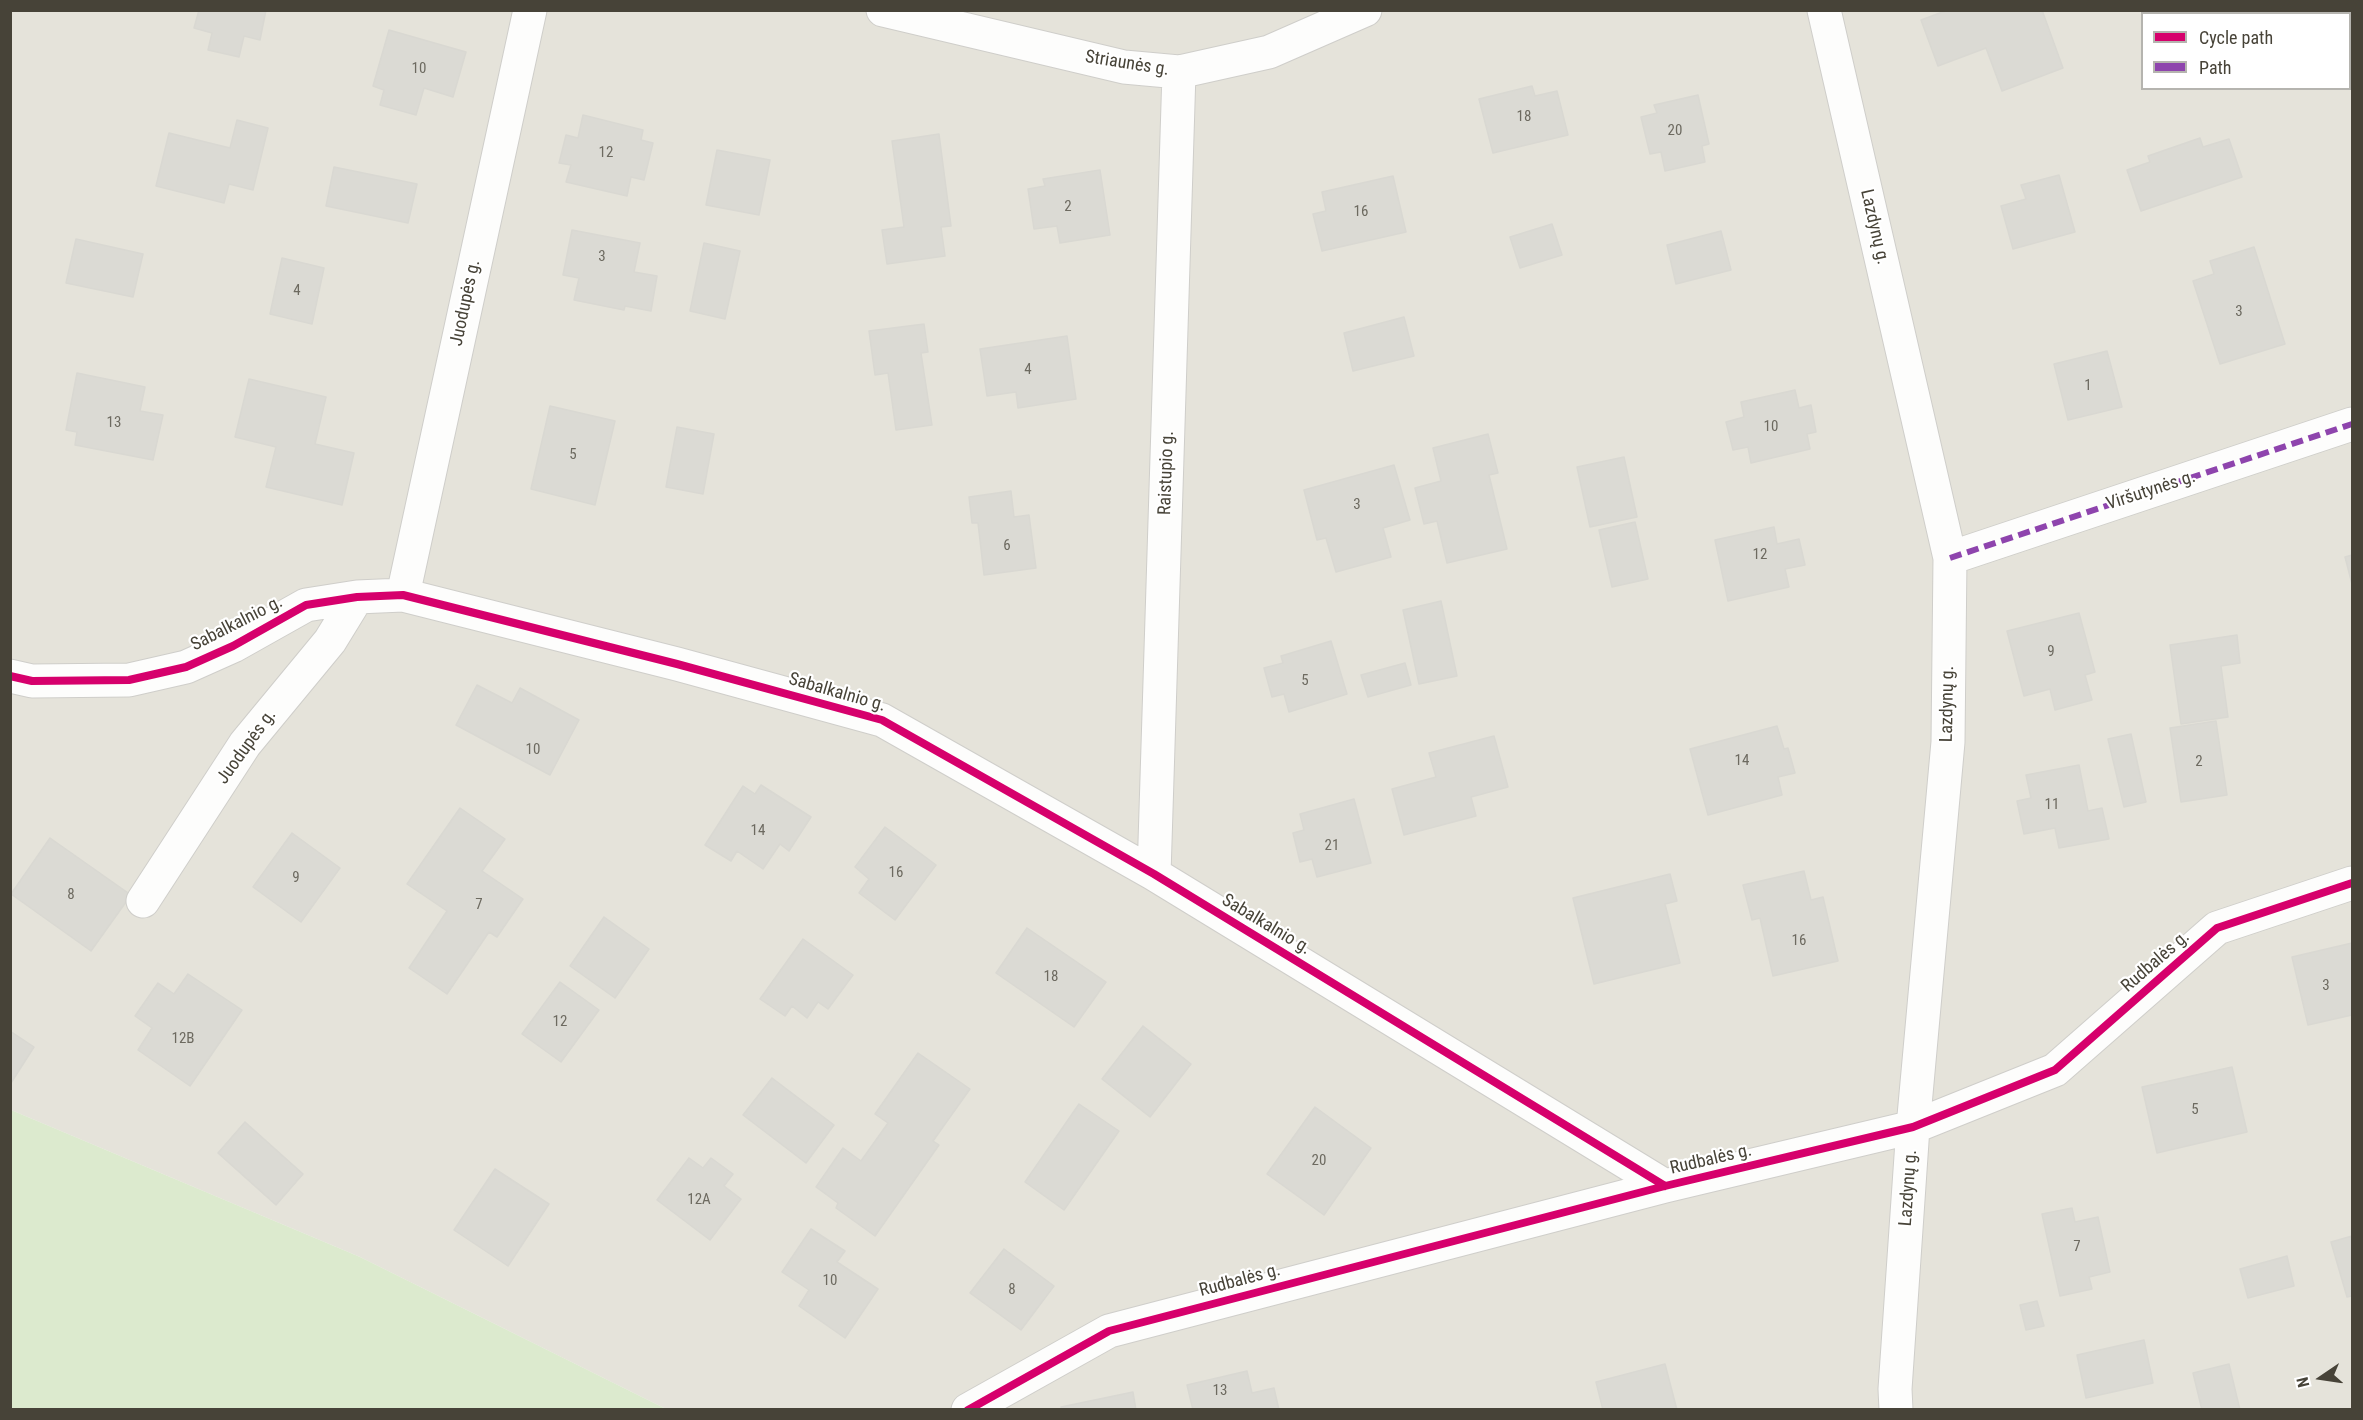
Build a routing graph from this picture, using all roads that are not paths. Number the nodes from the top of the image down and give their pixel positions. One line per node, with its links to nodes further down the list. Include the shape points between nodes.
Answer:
1 (530, 10): 8 (street, Juodupės g.)
2 (883, 10): 5 (street, Striaunės g., via 1124,67)
3 (1365, 10): 5 (street, Striaunės g., via 1269,52)
4 (1824, 10): 7 (street, Lazdynų g.)
5 (1179, 72): 11 (street, Raistupio g.)
6 (2352, 424): 7 (street, Viršutynės g.)
7 (1950, 558): 14 (street, Lazdynų g., via 1948,742)
8 (403, 595): 9 (street, Sabalkalnio g.); 11 (street, Sabalkalnio g., via 882,720)
9 (357, 597): 10 (street, Sabalkalnio g., via 306,605 186,667 129,680 32,681); 13 (street, Juodupės g., via 330,640 244,744)
10 (10, 676)
11 (1154, 874): 15 (street, Sabalkalnio g.)
12 (2352, 883): 14 (street, Rudbalės g., via 2217,928 2055,1070)
13 (143, 901)
14 (1913, 1128): 15 (street, Rudbalės g.); 17 (street, Lazdynų g.)
15 (1665, 1186): 16 (street, Rudbalės g., via 1109,1331)
16 (968, 1410)
17 (1896, 1410)

